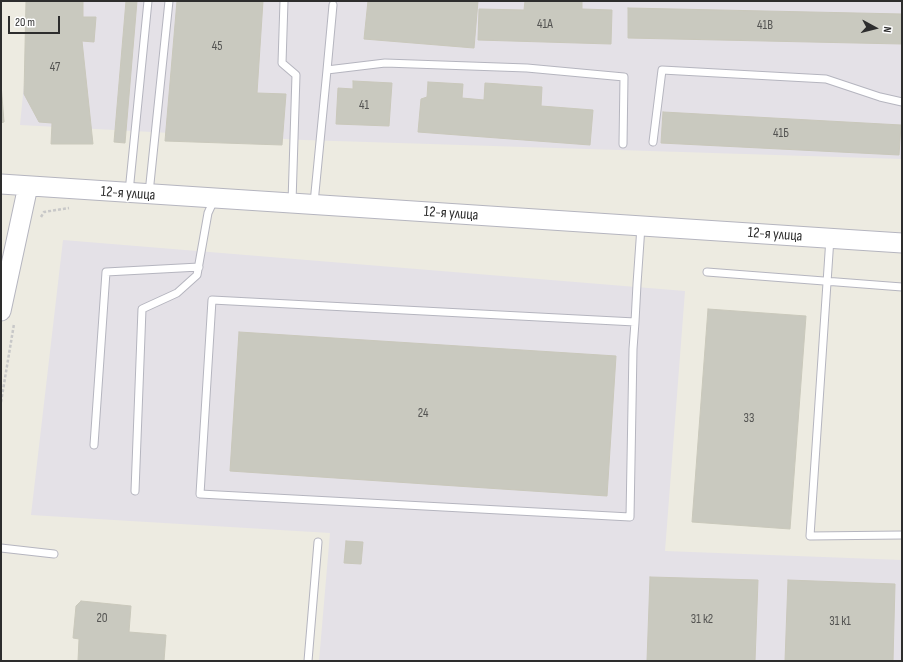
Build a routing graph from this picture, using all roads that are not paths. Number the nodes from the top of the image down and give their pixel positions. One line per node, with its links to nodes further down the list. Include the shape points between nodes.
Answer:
1 (148, 1): 11 (lane)
2 (169, 1): 12 (lane)
3 (284, 1): 14 (lane, via 282,63 296,75)
4 (333, 5): 5 (lane)
5 (327, 70): 8 (lane, via 385,63 528,68 624,77); 15 (lane)
6 (902, 102): 7 (lane, via 826,79 662,70)
7 (653, 142)
8 (623, 144)
9 (1, 184): 10 (main road, 12-я улица)
10 (28, 186): 11 (main road, 12-я улица); 23 (main road)
11 (129, 194): 12 (main road, 12-я улица)
12 (148, 195): 13 (main road, 12-я улица)
13 (214, 199): 14 (main road, 12-я улица); 19 (lane, via 208,213)
14 (292, 204): 15 (main road, 12-я улица)
15 (314, 206): 16 (main road, 12-я улица)
16 (641, 226): 17 (main road, 12-я улица); 24 (lane)
17 (830, 238): 18 (main road, 12-я улица); 21 (lane)
18 (902, 243)
19 (199, 268): 25 (lane, via 106,272); 26 (lane, via 197,275 177,293 142,309)
20 (707, 272): 21 (lane)
21 (826, 281): 22 (lane); 27 (lane, via 810,536)
22 (902, 287)
23 (1, 310)
24 (635, 322): 24 (lane, via 630,517 200,494 212,300)
25 (94, 445)
26 (135, 490)
27 (902, 535)
28 (318, 542): 31 (lane)
29 (1, 548): 30 (lane)
30 (54, 554)
31 (308, 661)

